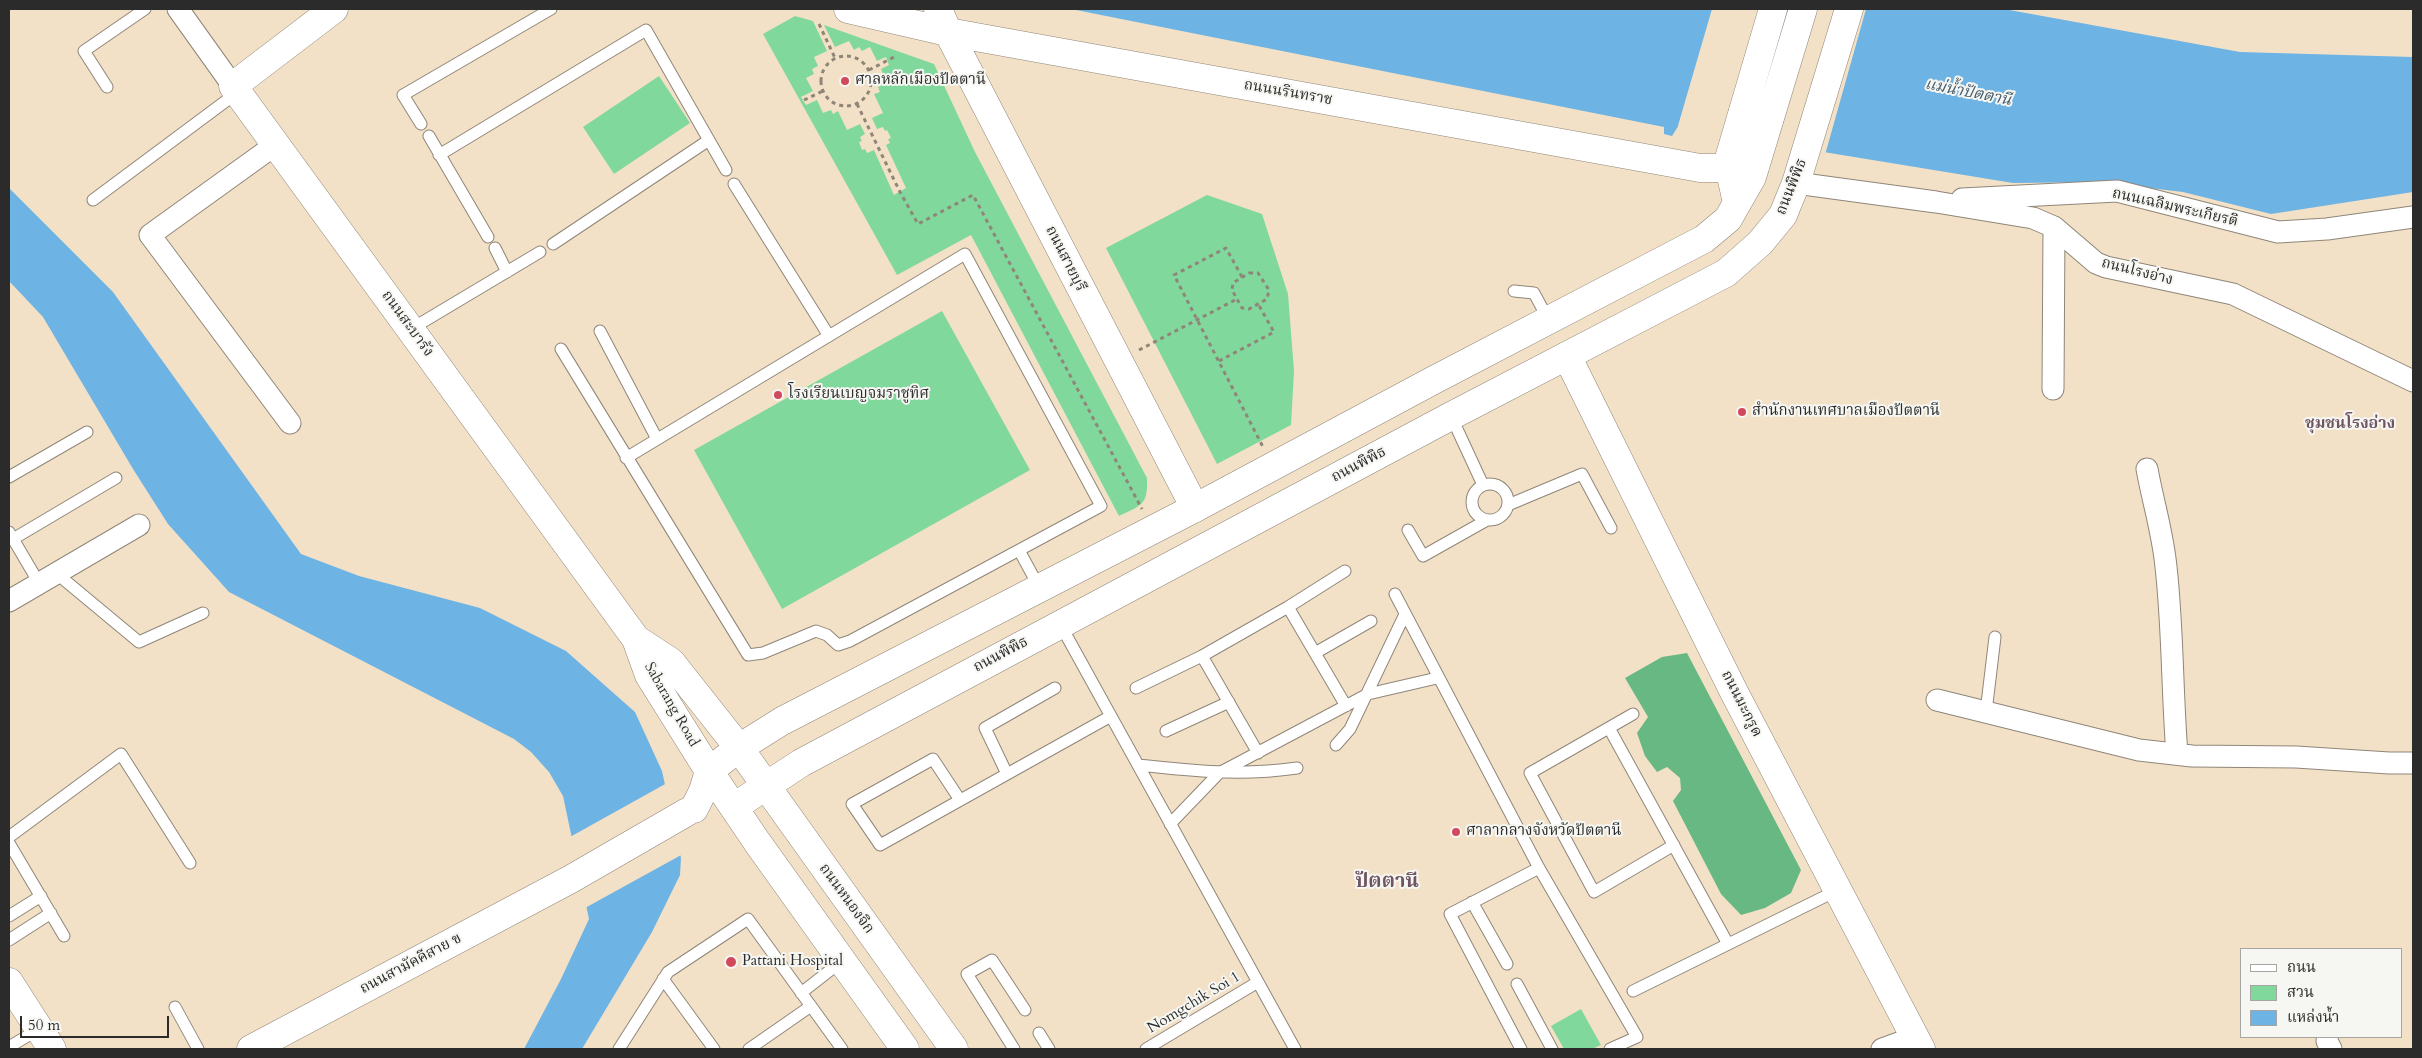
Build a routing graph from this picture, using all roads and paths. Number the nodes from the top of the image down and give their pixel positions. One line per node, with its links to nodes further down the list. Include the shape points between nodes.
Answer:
1 (145, 9): 14 (lane, via 84,51)
2 (178, 9): 15 (street, ถนนสะบารัง)
3 (334, 9): 15 (main road)
4 (551, 9): 19 (lane, via 403,95)
5 (848, 9): 9 (main road, ถนนนรินทราช)
6 (1773, 9): 24 (main road)
7 (1803, 9): 30 (main road, via 1752,177)
8 (1849, 9): 26 (main road, ถนนพิพิธ)
9 (943, 20): 24 (main road, ถนนนรินทราช, via 1700,168); 49 (main road, ถนนสายบุรี)
10 (819, 24): 12 (path)
11 (894, 57): 13 (path)
12 (835, 58): 13 (path, via 852,56); 16 (path, via 824,69)
13 (869, 70): 18 (path, via 870,89)
14 (107, 88)
15 (235, 89): 22 (main road, ถนนสะบารัง); 28 (lane)
16 (823, 91): 17 (path); 18 (path, via 836,104)
17 (804, 100)
18 (857, 104): 67 (path, via 918,224 973,195)
19 (421, 124)
20 (429, 136): 23 (lane)
21 (709, 140): 23 (lane, via 646,30); 25 (lane); 34 (lane)
22 (275, 145): 44 (main road, ถนนสะบารัง); 55 (street, via 150,235)
23 (439, 155): 33 (lane)
24 (1728, 165): 30 (main road)
25 (726, 170)
26 (1799, 175): 29 (street, ถนนโรงอ่าง); 48 (main road, ถนนพิพิธ, via 1783,215 1760,243 1726,273)
27 (734, 184): 46 (lane)
28 (93, 200)
29 (1936, 202): 31 (street, ถนนเฉลิมพระเกียรติ, via 1992,196 2117,191 2278,232); 32 (street, ถนนโรงอ่าง, via 2033,218)
30 (1737, 203): 42 (main road, via 1728,219 1704,239)
31 (2413, 217)
32 (2054, 227): 52 (street, ถนนโรงอ่าง, via 2096,263 2233,294); 53 (street)
33 (488, 237)
34 (553, 244)
35 (494, 248): 37 (lane)
36 (540, 252): 37 (lane)
37 (506, 272): 44 (lane)
38 (1242, 277): 40 (path, via 1233,283 1232,290); 41 (path, via 1258,273 1269,290 1267,299); 43 (path, via 1226,248 1174,275)
39 (1514, 291): 42 (lane, via 1534,293)
40 (1237, 299): 41 (path, via 1242,308 1249,309); 43 (path)
41 (1258, 304): 50 (path, via 1274,332)
42 (1548, 319): 48 (main road, ถนนมะกรูด); 51 (main road)
43 (1197, 320): 49 (path); 50 (path)
44 (412, 329): 86 (main road, ถนนสะบารัง)
45 (600, 330): 57 (lane)
46 (828, 336): 57 (lane); 73 (lane, via 965,254 1102,506)
47 (561, 349): 59 (lane)
48 (1567, 356): 54 (main road, ถนนพิพิธ); 121 (main road, ถนนมะกรูด, via 1735,694)
49 (1118, 360): 67 (main road, ถนนสายบุรี)
50 (1219, 361): 60 (path)
51 (1432, 381): 54 (main road); 58 (main road)
52 (2413, 381)
53 (2053, 389)
54 (1451, 416): 64 (main road, ถนนพิพิธ); 65 (lane)
55 (290, 422)
56 (87, 432): 62 (lane)
57 (657, 439): 59 (lane)
58 (1312, 444): 60 (main road); 64 (main road)
59 (626, 458): 73 (lane, via 748,655 762,653 816,631 838,645 850,641)
60 (1272, 465): 67 (main road)
61 (2147, 469): 104 (street, via 2166,564)
62 (9, 476)
63 (116, 478): 72 (lane)
64 (1332, 480): 74 (main road, ถนนพิพิธ)
65 (1483, 485): 66 (lane, via 1501,487); 68 (lane, via 1475,490 1471,500 1478,517)
66 (1508, 504): 68 (lane, via 1504,513 1496,519); 70 (lane, via 1582,474)
67 (1175, 518): 74 (main road, ถนนสายบุรี); 77 (main road)
68 (1487, 520): 71 (lane, via 1423,556)
69 (139, 525): 76 (street)
70 (1611, 528)
71 (1408, 530)
72 (11, 535): 76 (lane)
73 (1020, 552): 77 (lane)
74 (1195, 553): 84 (main road, ถนนพิพิธ)
75 (1345, 571): 80 (lane)
76 (47, 578): 79 (street); 81 (lane, via 139,642)
77 (1040, 588): 84 (main road); 102 (main road, via 782,721)
78 (1395, 594): 82 (lane)
79 (9, 601)
80 (1288, 606): 87 (lane); 88 (lane)
81 (204, 613)
82 (1405, 614): 89 (lane); 92 (lane)
83 (1370, 621): 87 (lane)
84 (1060, 623): 98 (lane); 111 (main road, ถนนพิพิธ, via 801,763)
85 (1995, 637): 96 (lane)
86 (636, 639): 102 (main road, Sabarang Road, via 672,662); 108 (main road, Sabarang Road, via 650,675)
87 (1315, 653): 95 (lane)
88 (1202, 656): 91 (lane); 94 (lane)
89 (1437, 678): 92 (lane); 120 (lane)
90 (1055, 688): 110 (lane, via 985,728)
91 (1136, 688)
92 (1368, 694): 95 (lane); 101 (lane, via 1350,729)
93 (1937, 700): 96 (street)
94 (1228, 702): 100 (lane); 103 (lane)
95 (1346, 706): 103 (lane)
96 (1986, 712): 104 (street, via 2139,750)
97 (1633, 714): 99 (lane)
98 (1111, 716): 106 (lane); 110 (lane)
99 (1609, 728): 118 (lane); 118 (lane, via 1530,773 1594,892)
100 (1166, 731)
101 (1336, 745)
102 (739, 748): 108 (main road); 111 (main road, ถนนหนองจิก)
103 (1258, 753): 109 (lane)
104 (2176, 754): 105 (street)
105 (2413, 763)
106 (1138, 765): 109 (lane); 115 (lane)
107 (1297, 768): 109 (lane)
108 (709, 771): 113 (main road); 114 (main road, via 703,791)
109 (1219, 773): 115 (lane)
110 (1007, 774): 112 (lane)
111 (765, 786): 113 (main road, ถนนพิพิธ); 151 (main road, ถนนหนองจิก)
112 (960, 800): 112 (lane, via 933,759 852,804 880,845)
113 (734, 807): 114 (main road, via 716,805); 129 (main road)
114 (690, 811): 145 (main road, ถนนสามัคคีสาย ข, via 571,879)
115 (1170, 824): 133 (lane)
116 (9, 837): 119 (lane, via 121,754)
117 (9, 843): 122 (lane)
118 (1674, 845): 128 (lane)
119 (190, 863)
120 (1539, 868): 123 (lane); 158 (lane, via 1637,1037)
121 (1838, 890): 128 (lane); 142 (main road, ถนนมะกรูด)
122 (41, 896): 124 (lane); 125 (lane)
123 (1472, 902): 130 (lane); 156 (lane, via 1450,914)
124 (51, 913): 126 (lane); 127 (lane)
125 (9, 916)
126 (64, 936)
127 (9, 940)
128 (1728, 944): 135 (lane)
129 (842, 961): 136 (lane); 150 (main road)
130 (1507, 964)
131 (663, 979): 136 (lane, via 668,972 748,919); 146 (lane); 147 (lane)
132 (9, 982): 141 (main road)
133 (1258, 982): 154 (lane, Nomgchik Soi 1); 155 (lane)
134 (1517, 984): 157 (lane)
135 (1633, 991)
136 (801, 993): 137 (lane)
137 (811, 1006): 148 (lane); 149 (lane)
138 (175, 1007): 144 (lane)
139 (1025, 1010): 152 (lane, via 992,960 967,974)
140 (1039, 1033): 153 (lane)
141 (46, 1039): 143 (lane)
142 (1918, 1043): 159 (street)
143 (9, 1047)
144 (198, 1049)
145 (251, 1049)
146 (619, 1049)
147 (714, 1049)
148 (749, 1049)
149 (842, 1049)
150 (905, 1049)
151 (954, 1049)
152 (1014, 1049)
153 (1050, 1049)
154 (1146, 1049)
155 (1295, 1049)
156 (1520, 1049)
157 (1552, 1049)
158 (1610, 1049)
159 (1882, 1049)

